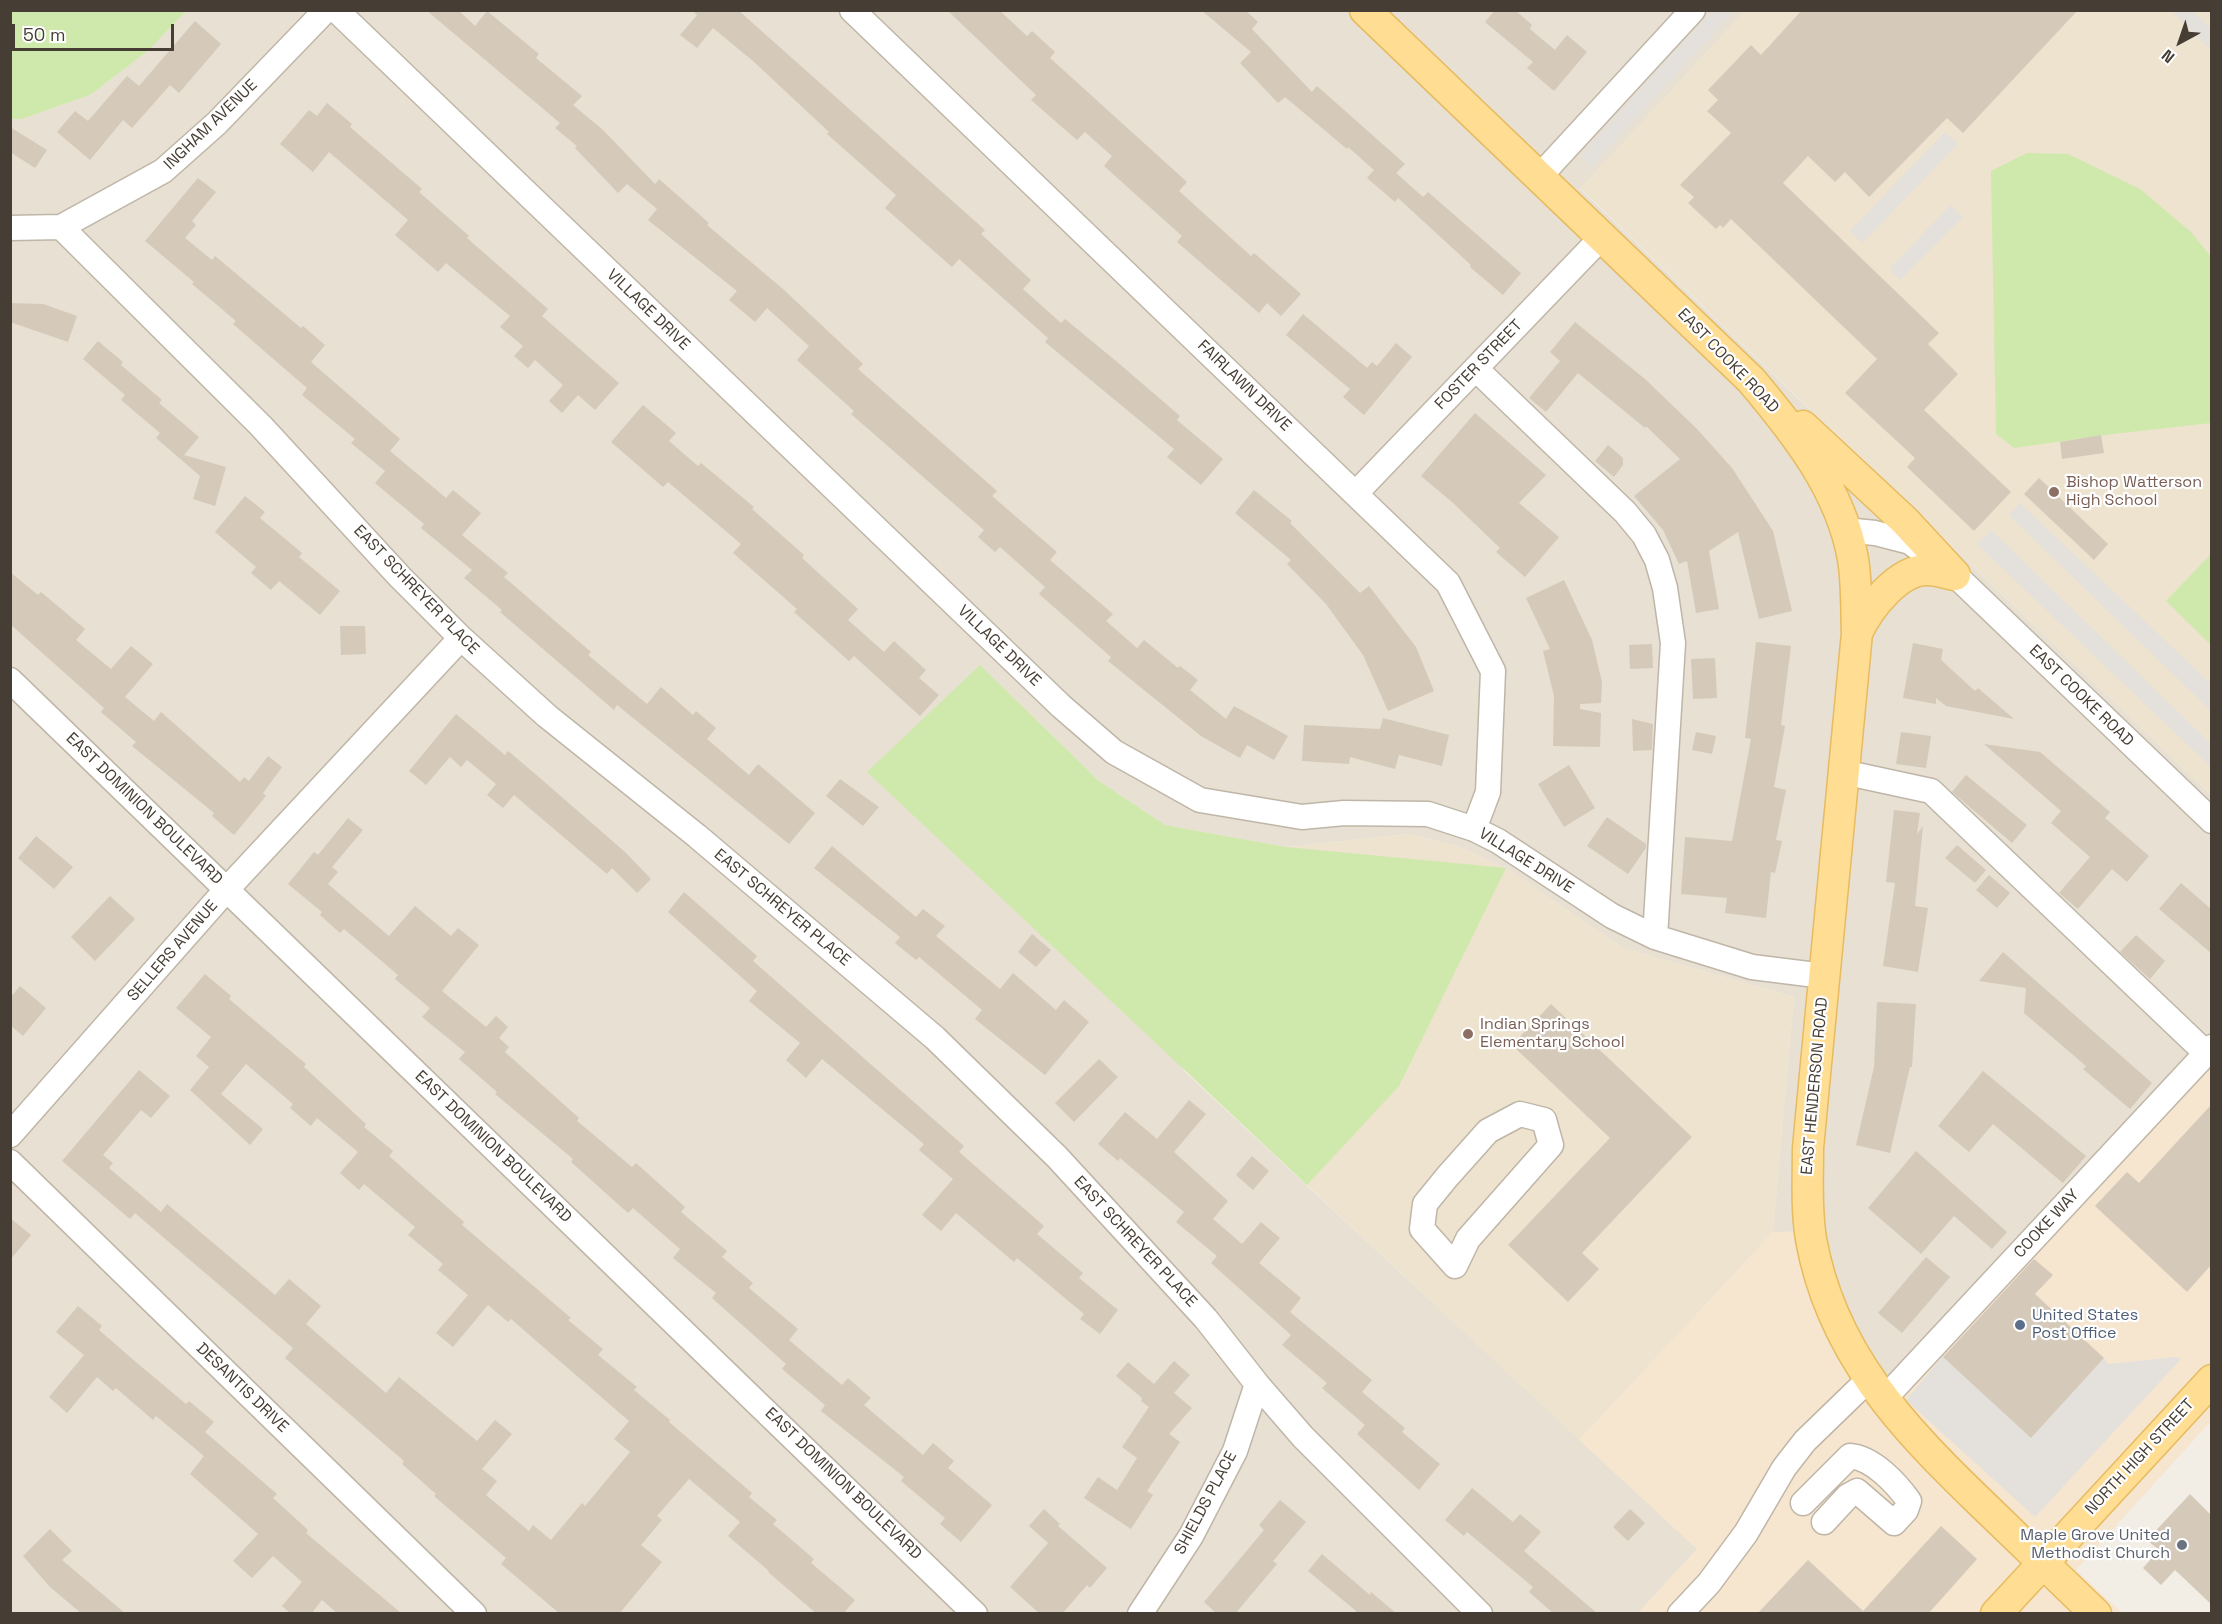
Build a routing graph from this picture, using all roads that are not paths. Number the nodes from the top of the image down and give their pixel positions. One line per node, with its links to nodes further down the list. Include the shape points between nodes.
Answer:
1 (326, 10): 7 (street, INGHAM AVENUE, via 217,123 163,171)
2 (336, 10): 20 (street, VILLAGE DRIVE, via 1114,753 1200,800 1302,817 1428,814)
3 (852, 10): 12 (street, FAIRLAWN DRIVE)
4 (1365, 10): 6 (main road, EAST COOKE ROAD)
5 (1693, 10): 6 (street)
6 (1539, 177): 9 (main road, EAST COOKE ROAD)
7 (61, 227): 8 (street, INGHAM AVENUE); 16 (street, EAST SCHREYER PLACE, via 261,426)
8 (10, 228)
9 (1602, 237): 10 (street, FOSTER STREET); 11 (main road, EAST COOKE ROAD)
10 (1476, 369): 12 (street, FOSTER STREET); 22 (street, via 1624,512 1644,535 1657,560 1673,643)
11 (1751, 380): 13 (main road, EAST COOKE ROAD, via 1790,425 1822,475); 14 (main road, via 1869,486)
12 (1356, 493): 20 (street, FAIRLAWN DRIVE, via 1448,583 1493,671 1488,792)
13 (1845, 530): 14 (street, EAST COOKE ROAD, via 1910,543); 15 (main road, EAST HENDERSON ROAD, via 1856,582)
14 (1956, 576): 15 (main road, via 1926,570 1908,577 1877,600); 19 (street, EAST COOKE ROAD)
15 (1857, 633): 18 (main road, EAST HENDERSON ROAD)
16 (461, 638): 21 (street, SELLERS AVENUE); 29 (street, EAST SCHREYER PLACE, via 547,716 698,836 935,1038 1057,1157 1206,1319)
17 (10, 680): 21 (street, EAST DOMINION BOULEVARD)
18 (1843, 772): 23 (main road, EAST HENDERSON ROAD); 24 (street, via 1931,791)
19 (2211, 821)
20 (1474, 829): 22 (street, VILLAGE DRIVE, via 1612,916)
21 (227, 890): 25 (street, SELLERS AVENUE); 35 (street, EAST DOMINION BOULEVARD)
22 (1655, 937): 23 (street, VILLAGE DRIVE, via 1752,967)
23 (1824, 976): 30 (main road, EAST HENDERSON ROAD, via 1808,1148 1811,1239 1822,1284 1852,1352)
24 (2209, 1050): 30 (street, COOKE WAY)
25 (11, 1133)
26 (10, 1162): 34 (street, DESANTIS DRIVE)
27 (1455, 1266): 27 (street, via 1468,1239 1551,1145 1544,1120 1520,1114 1488,1131 1425,1204 1422,1229)
28 (2211, 1380): 32 (main road, NORTH HIGH STREET)
29 (1257, 1384): 36 (street, SHIELDS PLACE, via 1235,1451 1191,1536); 37 (street, EAST SCHREYER PLACE, via 1334,1470)
30 (1876, 1390): 32 (main road, EAST HENDERSON ROAD, via 1928,1451); 38 (street, COOKE WAY, via 1805,1441 1741,1540)
31 (1894, 1523): 31 (street, via 1857,1491 1813,1512 1850,1456 1859,1457 1881,1472 1909,1501)
32 (2042, 1562): 33 (main road, EAST HENDERSON ROAD); 39 (main road, NORTH HIGH STREET)
33 (2092, 1612)
34 (474, 1614)
35 (975, 1614)
36 (1140, 1614)
37 (1480, 1614)
38 (1680, 1614)
39 (1996, 1614)

